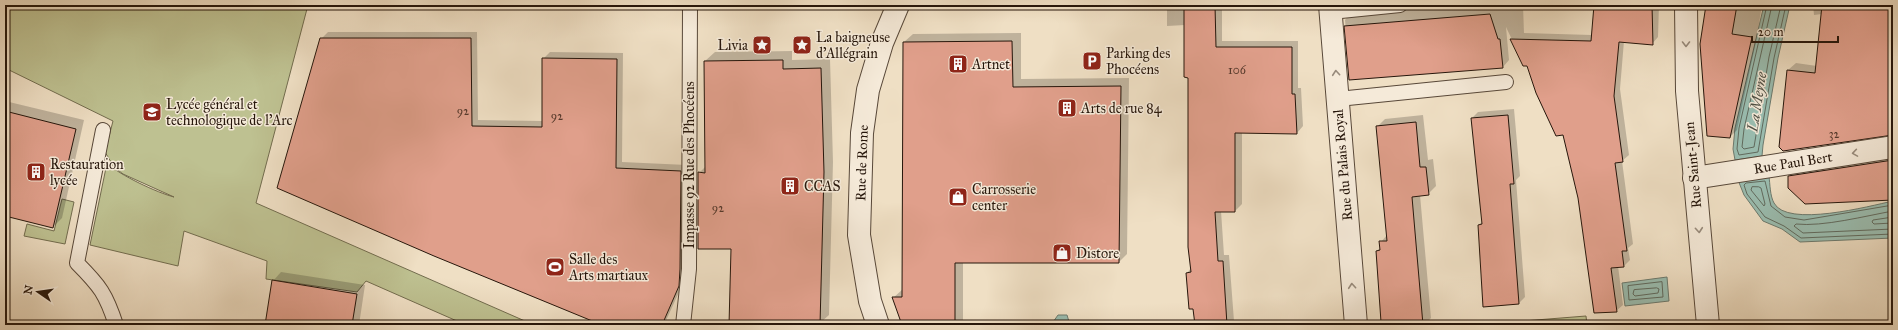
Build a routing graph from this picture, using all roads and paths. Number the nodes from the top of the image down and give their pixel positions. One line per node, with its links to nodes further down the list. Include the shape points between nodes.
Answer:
1 (690, 5): 12 (lane, Impasse 92 Rue des Phocéens, via 689,269)
2 (898, 5): 13 (street, Rue de Rome, via 882,43 868,90 862,133 859,235 868,294)
3 (1400, 5): 5 (lane)
4 (1686, 5): 10 (street, Rue Saint-Jean, one-way to 10, via 1687,91)
5 (1330, 8): 7 (street, Rue du Palais Royal, one-way to 5)
6 (1506, 82): 7 (lane)
7 (1338, 99): 14 (street, Rue du Palais Royal, one-way to 7)
8 (104, 130): 11 (lane, via 77,263 97,283 109,301)
9 (1893, 146): 10 (street, Rue Paul Bert, one-way to 10)
10 (1694, 178): 15 (street, Rue Saint-Jean, one-way to 15)
11 (116, 325)
12 (684, 325)
13 (878, 325)
14 (1356, 325)
15 (1708, 325)

